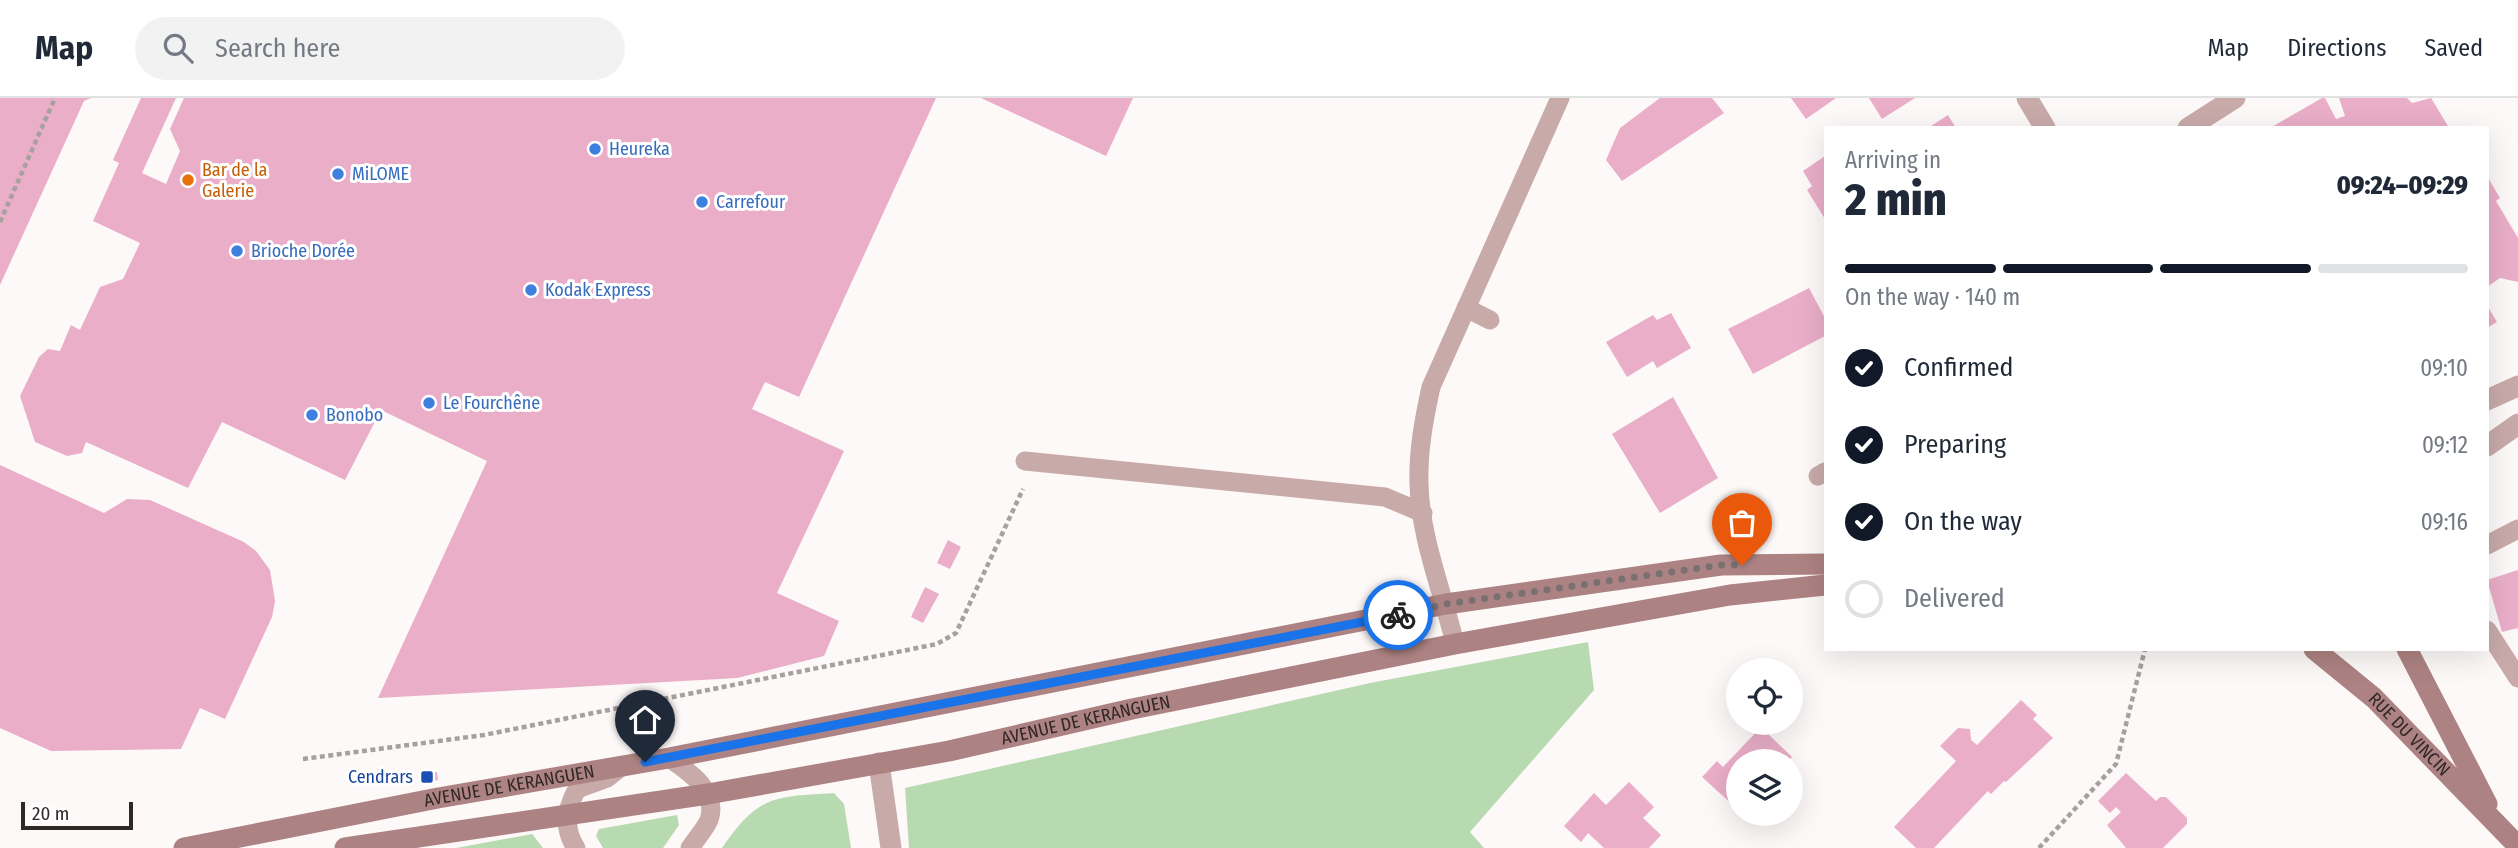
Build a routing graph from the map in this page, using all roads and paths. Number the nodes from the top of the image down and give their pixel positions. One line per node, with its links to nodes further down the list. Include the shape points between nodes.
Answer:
1 (55, 98): 7 (path)
2 (1560, 98): 8 (lane)
3 (2027, 98): 5 (street)
4 (2235, 98): 6 (street)
5 (2044, 126)
6 (2191, 126)
7 (0, 222)
8 (1466, 308): 9 (lane); 15 (lane, via 1431,387 1423,422 1419,486)
9 (1490, 320)
10 (2518, 386): 11 (street)
11 (2489, 399)
12 (2518, 424): 13 (street)
13 (2489, 445)
14 (1030, 462): 15 (lane, via 1385,497); 28 (path, via 956,633 937,643 484,735)
15 (1423, 513): 20 (lane)
16 (2518, 529): 17 (lane)
17 (2489, 544)
18 (1824, 564): 20 (main road, AVENUE DE KERANGUEN, via 1721,565)
19 (1824, 585): 22 (main road, AVENUE DE KERANGUEN, via 1730,595)
20 (1446, 604): 22 (lane); 27 (main road, AVENUE DE KERANGUEN)
21 (2489, 633): 26 (lane)
22 (1455, 644): 29 (main road, AVENUE DE KERANGUEN)
23 (2144, 651): 40 (path, via 2116,764)
24 (2316, 651): 33 (main road, RUE DU VINCIN, via 2374,698)
25 (2408, 651): 33 (main road, RUE DU VINCIN)
26 (2518, 678)
27 (668, 758): 30 (main road, AVENUE DE KERANGUEN); 31 (lane, via 691,772)
28 (303, 759)
29 (879, 763): 31 (main road, AVENUE DE KERANGUEN); 39 (street)
30 (621, 767): 32 (lane, via 607,778 577,789); 35 (main road, AVENUE DE KERANGUEN)
31 (708, 794): 32 (main road, AVENUE DE KERANGUEN); 38 (lane, via 709,820)
32 (567, 814): 36 (main road, AVENUE DE KERANGUEN); 37 (lane, via 567,835)
33 (2498, 824): 34 (main road, RUE DU VINCIN)
34 (2518, 846)
35 (184, 848)
36 (345, 848)
37 (576, 848)
38 (690, 848)
39 (891, 848)
40 (2039, 848)

